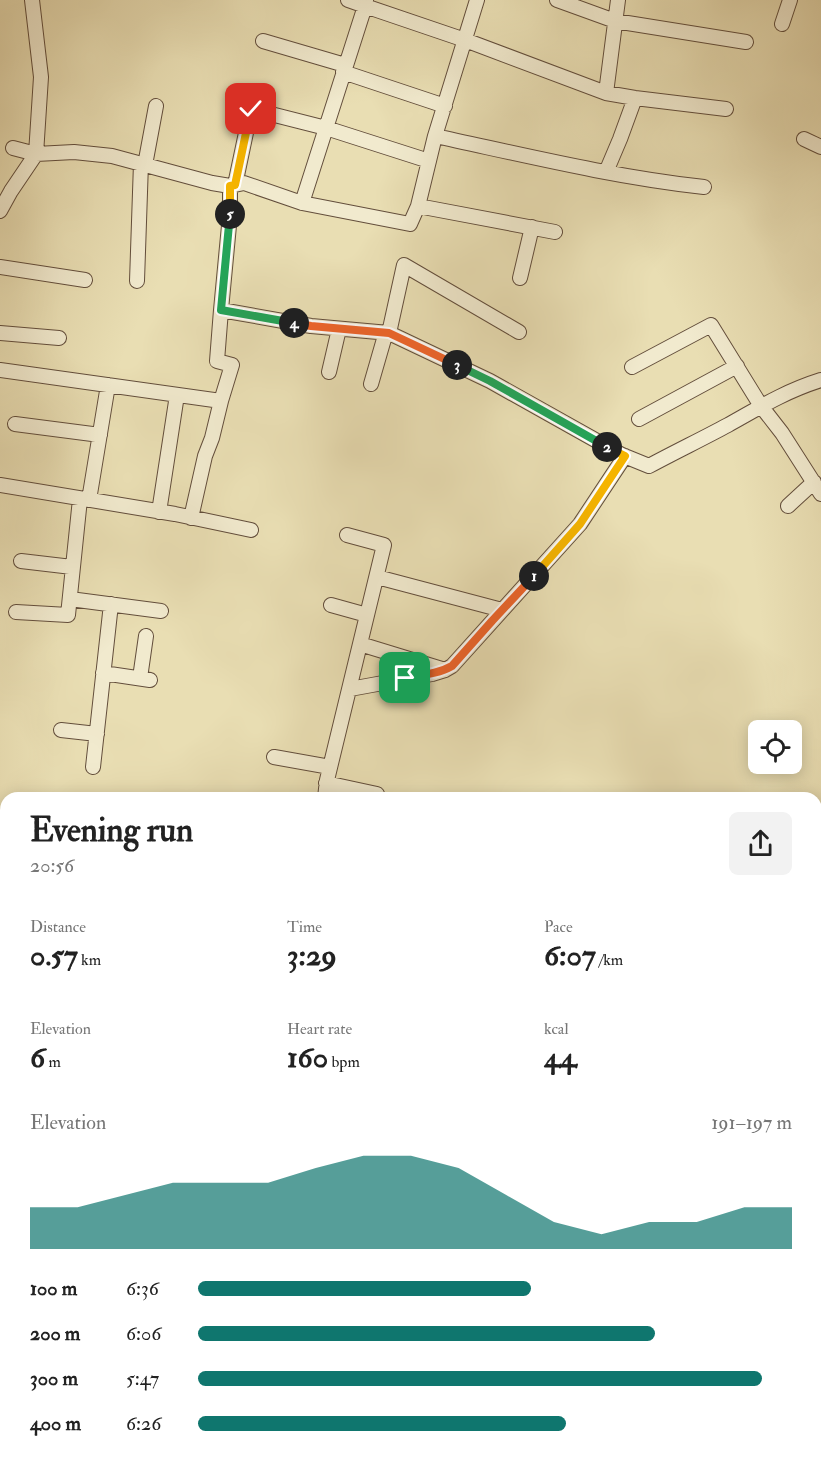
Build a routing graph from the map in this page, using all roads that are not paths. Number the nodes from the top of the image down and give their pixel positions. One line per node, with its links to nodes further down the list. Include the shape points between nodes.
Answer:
1 (32, 0): 24 (street, via 41,77)
2 (348, 0): 7 (street)
3 (477, 0): 10 (street)
4 (557, 0): 8 (street)
5 (618, 0): 8 (street)
6 (789, 0): 9 (street)
7 (365, 3): 10 (street); 13 (street)
8 (615, 21): 12 (street); 14 (street)
9 (782, 24)
10 (465, 40): 14 (street); 17 (street)
11 (263, 41): 13 (street)
12 (746, 42)
13 (344, 69): 17 (street); 19 (street)
14 (606, 93): 15 (street)
15 (635, 98): 18 (street); 27 (street)
16 (156, 106): 26 (street)
17 (445, 106): 20 (street)
18 (726, 109)
19 (326, 128): 25 (street); 28 (street, via 251,109); 30 (street)
20 (435, 136): 25 (street); 27 (street)
21 (804, 139): 22 (street)
22 (821, 147)
23 (13, 148): 24 (street)
24 (36, 154): 26 (street, via 74,152); 32 (street)
25 (429, 161): 31 (street)
26 (143, 164): 28 (street); 38 (street)
27 (606, 172): 29 (street)
28 (232, 185): 30 (street, via 244,183); 39 (street)
29 (704, 187)
30 (302, 203): 31 (street, via 410,224)
31 (418, 206): 33 (street)
32 (0, 211)
33 (532, 228): 34 (street); 36 (street)
34 (555, 232)
35 (0, 267): 37 (street)
36 (520, 278)
37 (85, 280)
38 (136, 281)
39 (221, 310): 40 (street); 53 (street, via 217,361 232,365)
40 (339, 329): 43 (street); 48 (street)
41 (519, 332): 43 (street, via 404,265)
42 (0, 333): 44 (street)
43 (388, 333): 50 (street); 58 (street, via 490,381)
44 (59, 338)
45 (737, 366): 46 (street, via 711,325); 54 (street); 55 (street)
46 (632, 367)
47 (0, 370): 51 (street)
48 (329, 372)
49 (820, 383): 54 (street, via 802,386)
50 (371, 384)
51 (108, 386): 52 (street); 57 (street)
52 (177, 395): 53 (street); 63 (street)
53 (221, 401): 64 (street)
54 (761, 406): 58 (street, via 649,466); 60 (street)
55 (639, 419)
56 (15, 424): 57 (street)
57 (100, 435): 61 (street)
58 (625, 456): 73 (street, via 580,524)
59 (0, 485): 61 (street)
60 (818, 488): 62 (street)
61 (84, 500): 63 (street); 68 (street)
62 (788, 506)
63 (159, 512): 64 (street)
64 (191, 518): 65 (street)
65 (251, 530)
66 (347, 535): 69 (street, via 384,545)
67 (21, 561): 68 (street)
68 (72, 567): 70 (street)
69 (377, 577): 73 (street); 76 (street)
70 (70, 599): 71 (street); 75 (street, via 68,615)
71 (111, 604): 74 (street); 80 (street)
72 (331, 605): 76 (street)
73 (502, 610): 79 (street)
74 (161, 611)
75 (16, 612)
76 (367, 615): 78 (street)
77 (146, 636): 80 (street, via 145,679)
78 (360, 644): 79 (street); 81 (street)
79 (445, 670): 81 (street)
80 (103, 673): 83 (street)
81 (350, 689): 86 (street)
82 (61, 730): 83 (street)
83 (97, 734): 85 (street)
84 (274, 757): 86 (street)
85 (93, 767)
86 (330, 767): 87 (street)
87 (326, 783): 88 (street); 89 (street)
88 (325, 792)
89 (368, 792)

